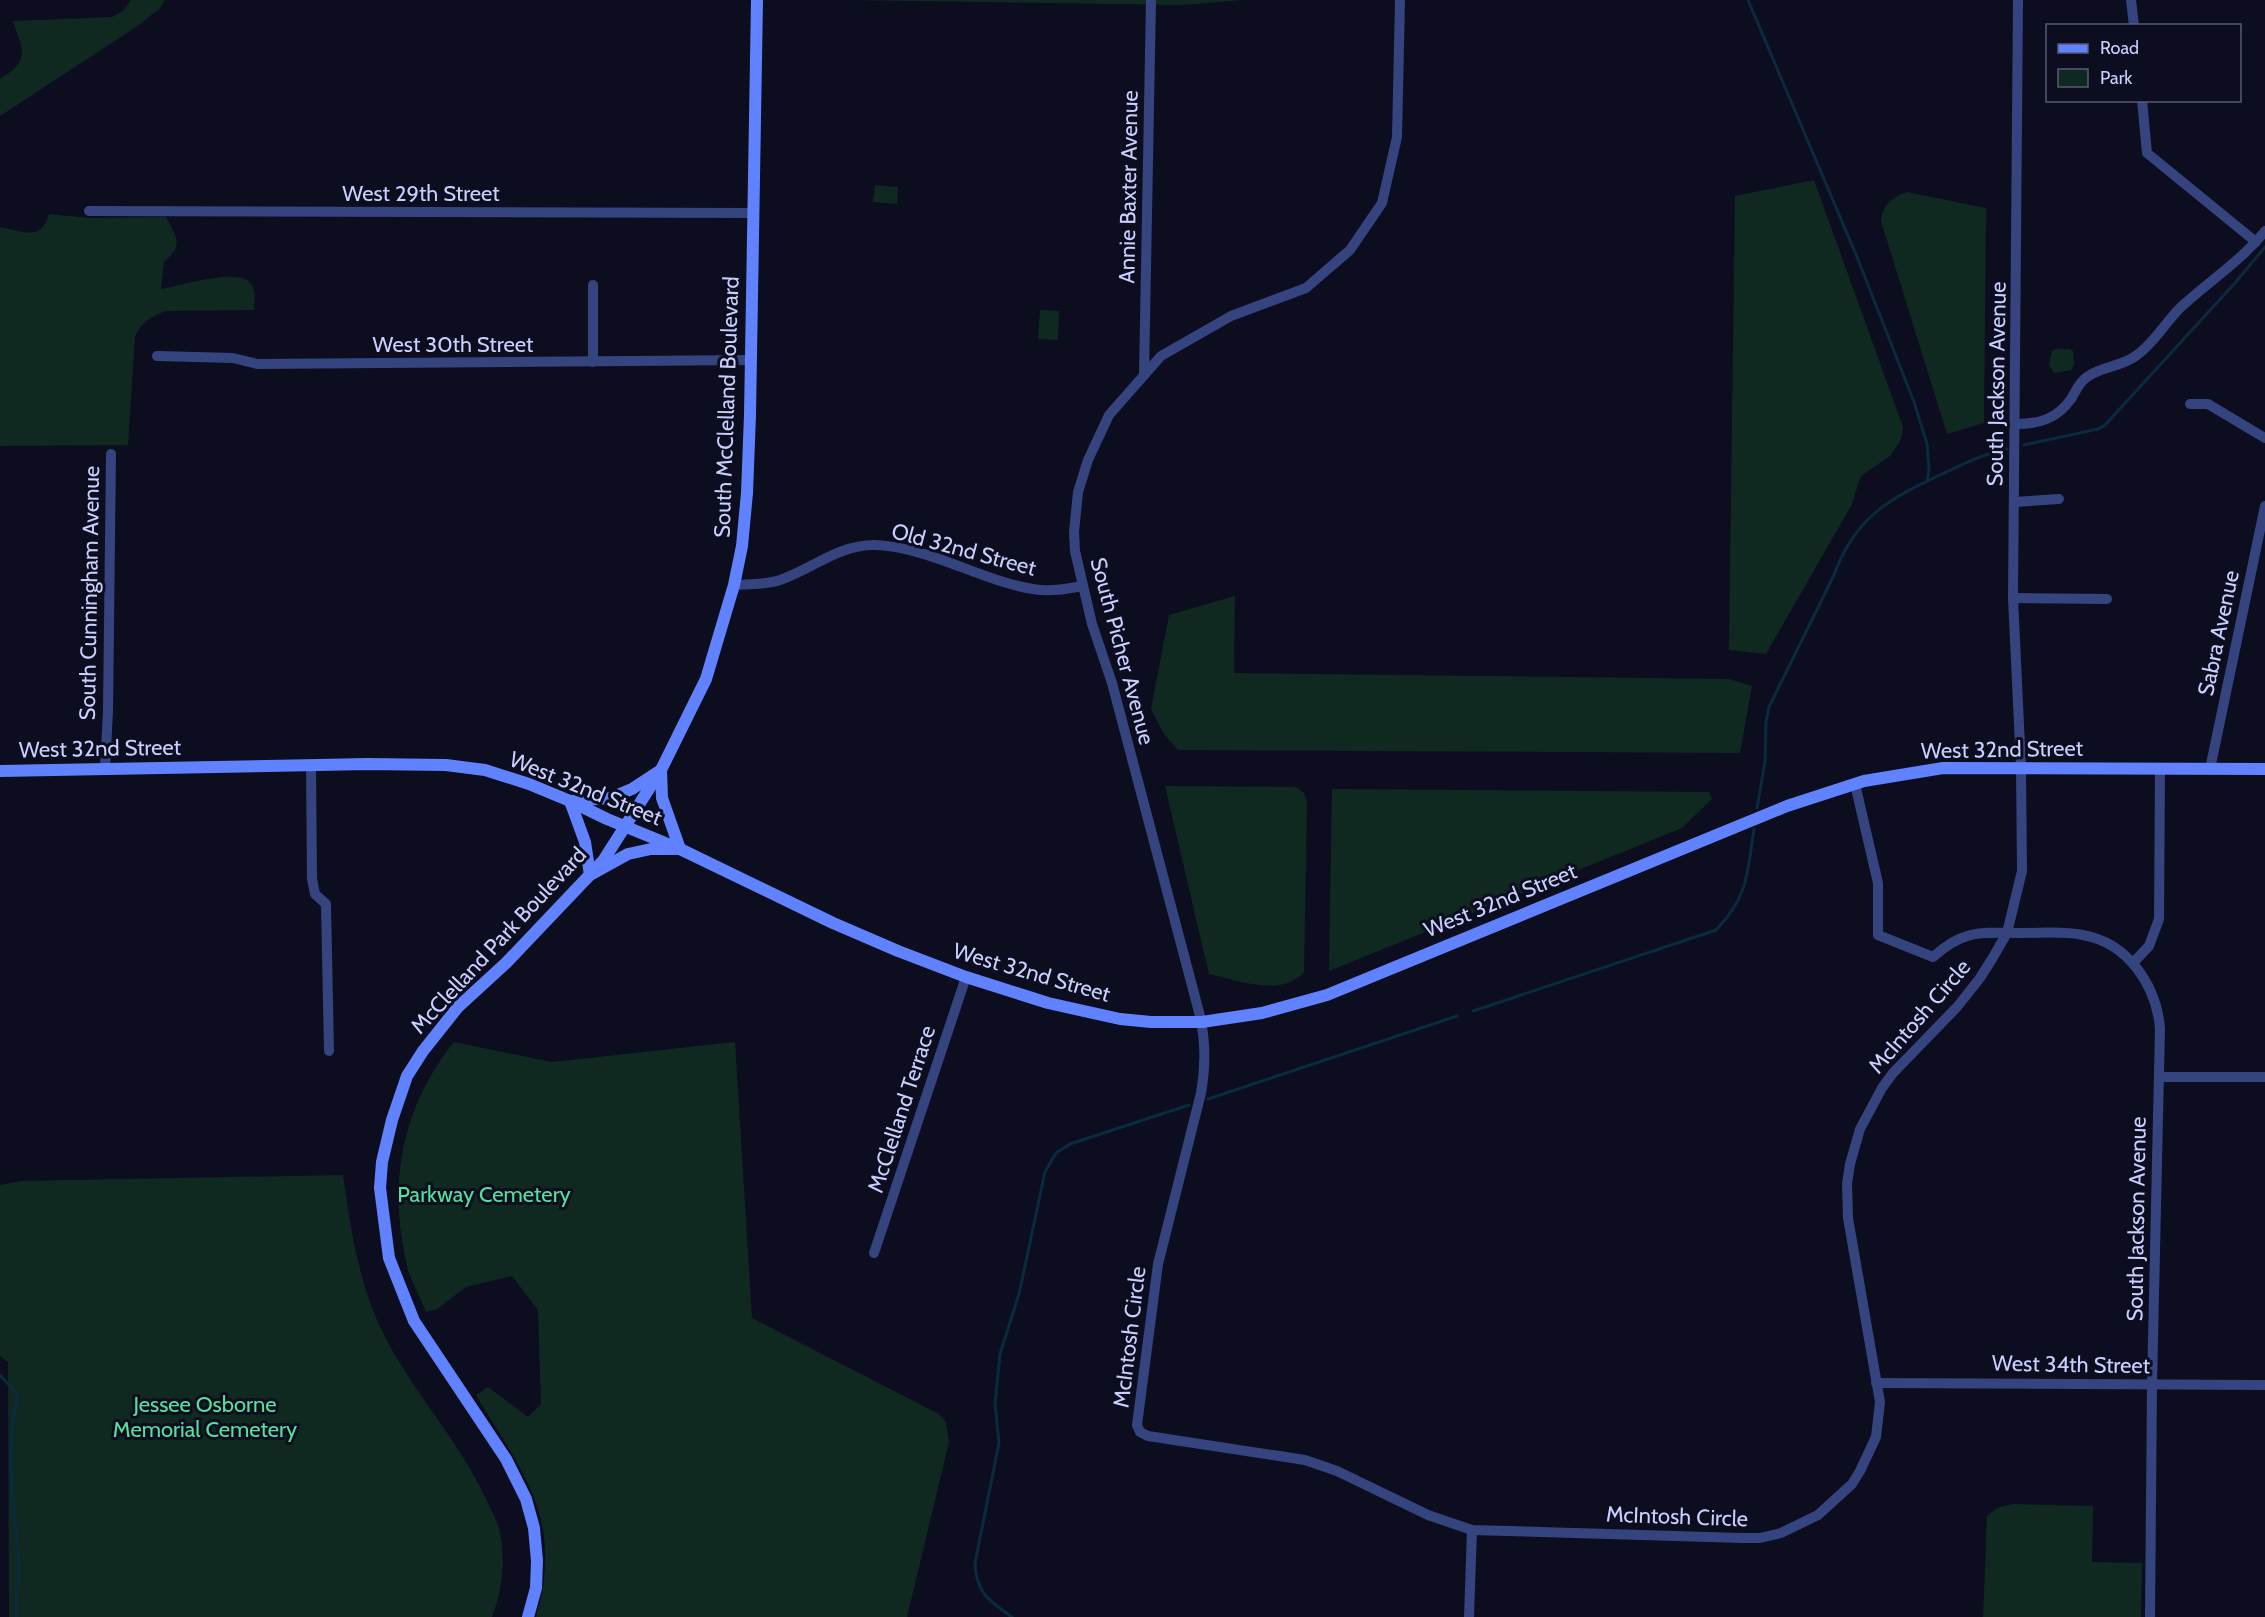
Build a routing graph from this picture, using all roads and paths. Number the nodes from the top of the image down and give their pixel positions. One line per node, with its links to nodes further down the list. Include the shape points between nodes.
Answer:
1 (757, 0): 9 (main road, South McClelland Boulevard)
2 (1151, 0): 16 (street, Annie Baxter Avenue)
3 (1400, 0): 16 (street, South Picher Avenue, via 1396,137 1382,204 1350,250 1306,288 1231,316 1161,356)
4 (2018, 0): 18 (street, South Jackson Avenue)
5 (2131, 0): 6 (street)
6 (2134, 24)
7 (2142, 102): 11 (street, via 2147,153)
8 (89, 212): 9 (street, West 29th Street)
9 (753, 213): 14 (main road, South McClelland Boulevard)
10 (2265, 231): 11 (street)
11 (2256, 242): 18 (street, via 2181,307 2138,355 2087,376 2062,410 2047,420)
12 (593, 285): 15 (street)
13 (157, 356): 15 (street, West 30th Street, via 233,358 257,364)
14 (750, 360): 15 (street, West 30th Street); 24 (main road, South McClelland Boulevard, via 746,502)
15 (593, 362)
16 (1144, 375): 25 (street, South Picher Avenue, via 1109,415 1078,492 1075,551)
17 (2190, 404): 19 (street, via 2208,404)
18 (2016, 424): 22 (street, South Jackson Avenue)
19 (2265, 438)
20 (111, 454): 32 (street, South Cunningham Avenue)
21 (2059, 499): 22 (street)
22 (2014, 502): 26 (street, South Jackson Avenue)
23 (2265, 506): 31 (street, Sabra Avenue)
24 (734, 585): 25 (street, Old 32nd Street, via 779,580 840,552 874,545 911,551 1030,589); 34 (main road, South McClelland Boulevard, via 706,679)
25 (1083, 586): 44 (street, South Picher Avenue)
26 (2013, 598): 27 (street); 29 (street, South Jackson Avenue)
27 (2107, 599)
28 (311, 765): 32 (main road, West 32nd Street); 37 (main road, West 32nd Street, via 446,765 480,769); 45 (street, via 312,879 315,894 326,904)
29 (2021, 767): 30 (main road, West 32nd Street); 36 (main road, West 32nd Street, via 1943,768); 41 (street, McIntosh Circle, via 2022,871)
30 (2160, 768): 31 (main road, West 32nd Street); 42 (street, via 2159,919 2149,946)
31 (2210, 768): 33 (main road, West 32nd Street)
32 (105, 769): 35 (main road, West 32nd Street)
33 (2265, 769)
34 (661, 770): 37 (main road, via 610,798); 38 (main road, South McClelland Boulevard); 39 (main road, via 662,798)
35 (0, 771)
36 (1854, 784): 41 (street, South Jackson Avenue, via 1878,883 1878,935 1933,957 1958,938); 44 (main road, West 32nd Street, via 1787,806 1327,995 1262,1013)
37 (570, 801): 38 (main road, West 32nd Street); 40 (main road, via 585,842)
38 (625, 826): 39 (main road, West 32nd Street); 40 (main road, McClelland Park Boulevard)
39 (680, 849): 40 (main road, via 628,854); 43 (main road, West 32nd Street, via 833,923)
40 (590, 875): 53 (main road, McClelland Park Boulevard, via 458,1008 423,1051 407,1076 392,1120 380,1188 389,1258 414,1321 506,1460 526,1499 537,1561 536,1588)
41 (2007, 933): 42 (street, South Jackson Avenue, via 2083,934 2110,945); 49 (street, McIntosh Circle, via 1980,978 1893,1073 1860,1129 1847,1184 1848,1218)
42 (2133, 963): 46 (street, South Jackson Avenue, via 2147,982 2159,1011)
43 (966, 977): 44 (main road, West 32nd Street, via 1090,1014 1150,1022); 48 (street, McClelland Terrace)
44 (1202, 1022): 52 (street, McIntosh Circle, via 1205,1073 1158,1264 1137,1425 1140,1432 1305,1460 1337,1471 1428,1515)
45 (329, 1051)
46 (2159, 1077): 47 (street); 50 (street, South Jackson Avenue)
47 (2265, 1077)
48 (874, 1253)
49 (1876, 1383): 50 (street, West 34th Street); 52 (street, McIntosh Circle, via 1880,1402 1876,1437 1860,1471 1845,1493 1818,1515 1781,1533 1742,1538)
50 (2152, 1385): 51 (street, West 34th Street); 55 (street, South Jackson Avenue)
51 (2265, 1385)
52 (1472, 1530): 54 (street)
53 (528, 1617)
54 (1469, 1617)
55 (2150, 1617)

